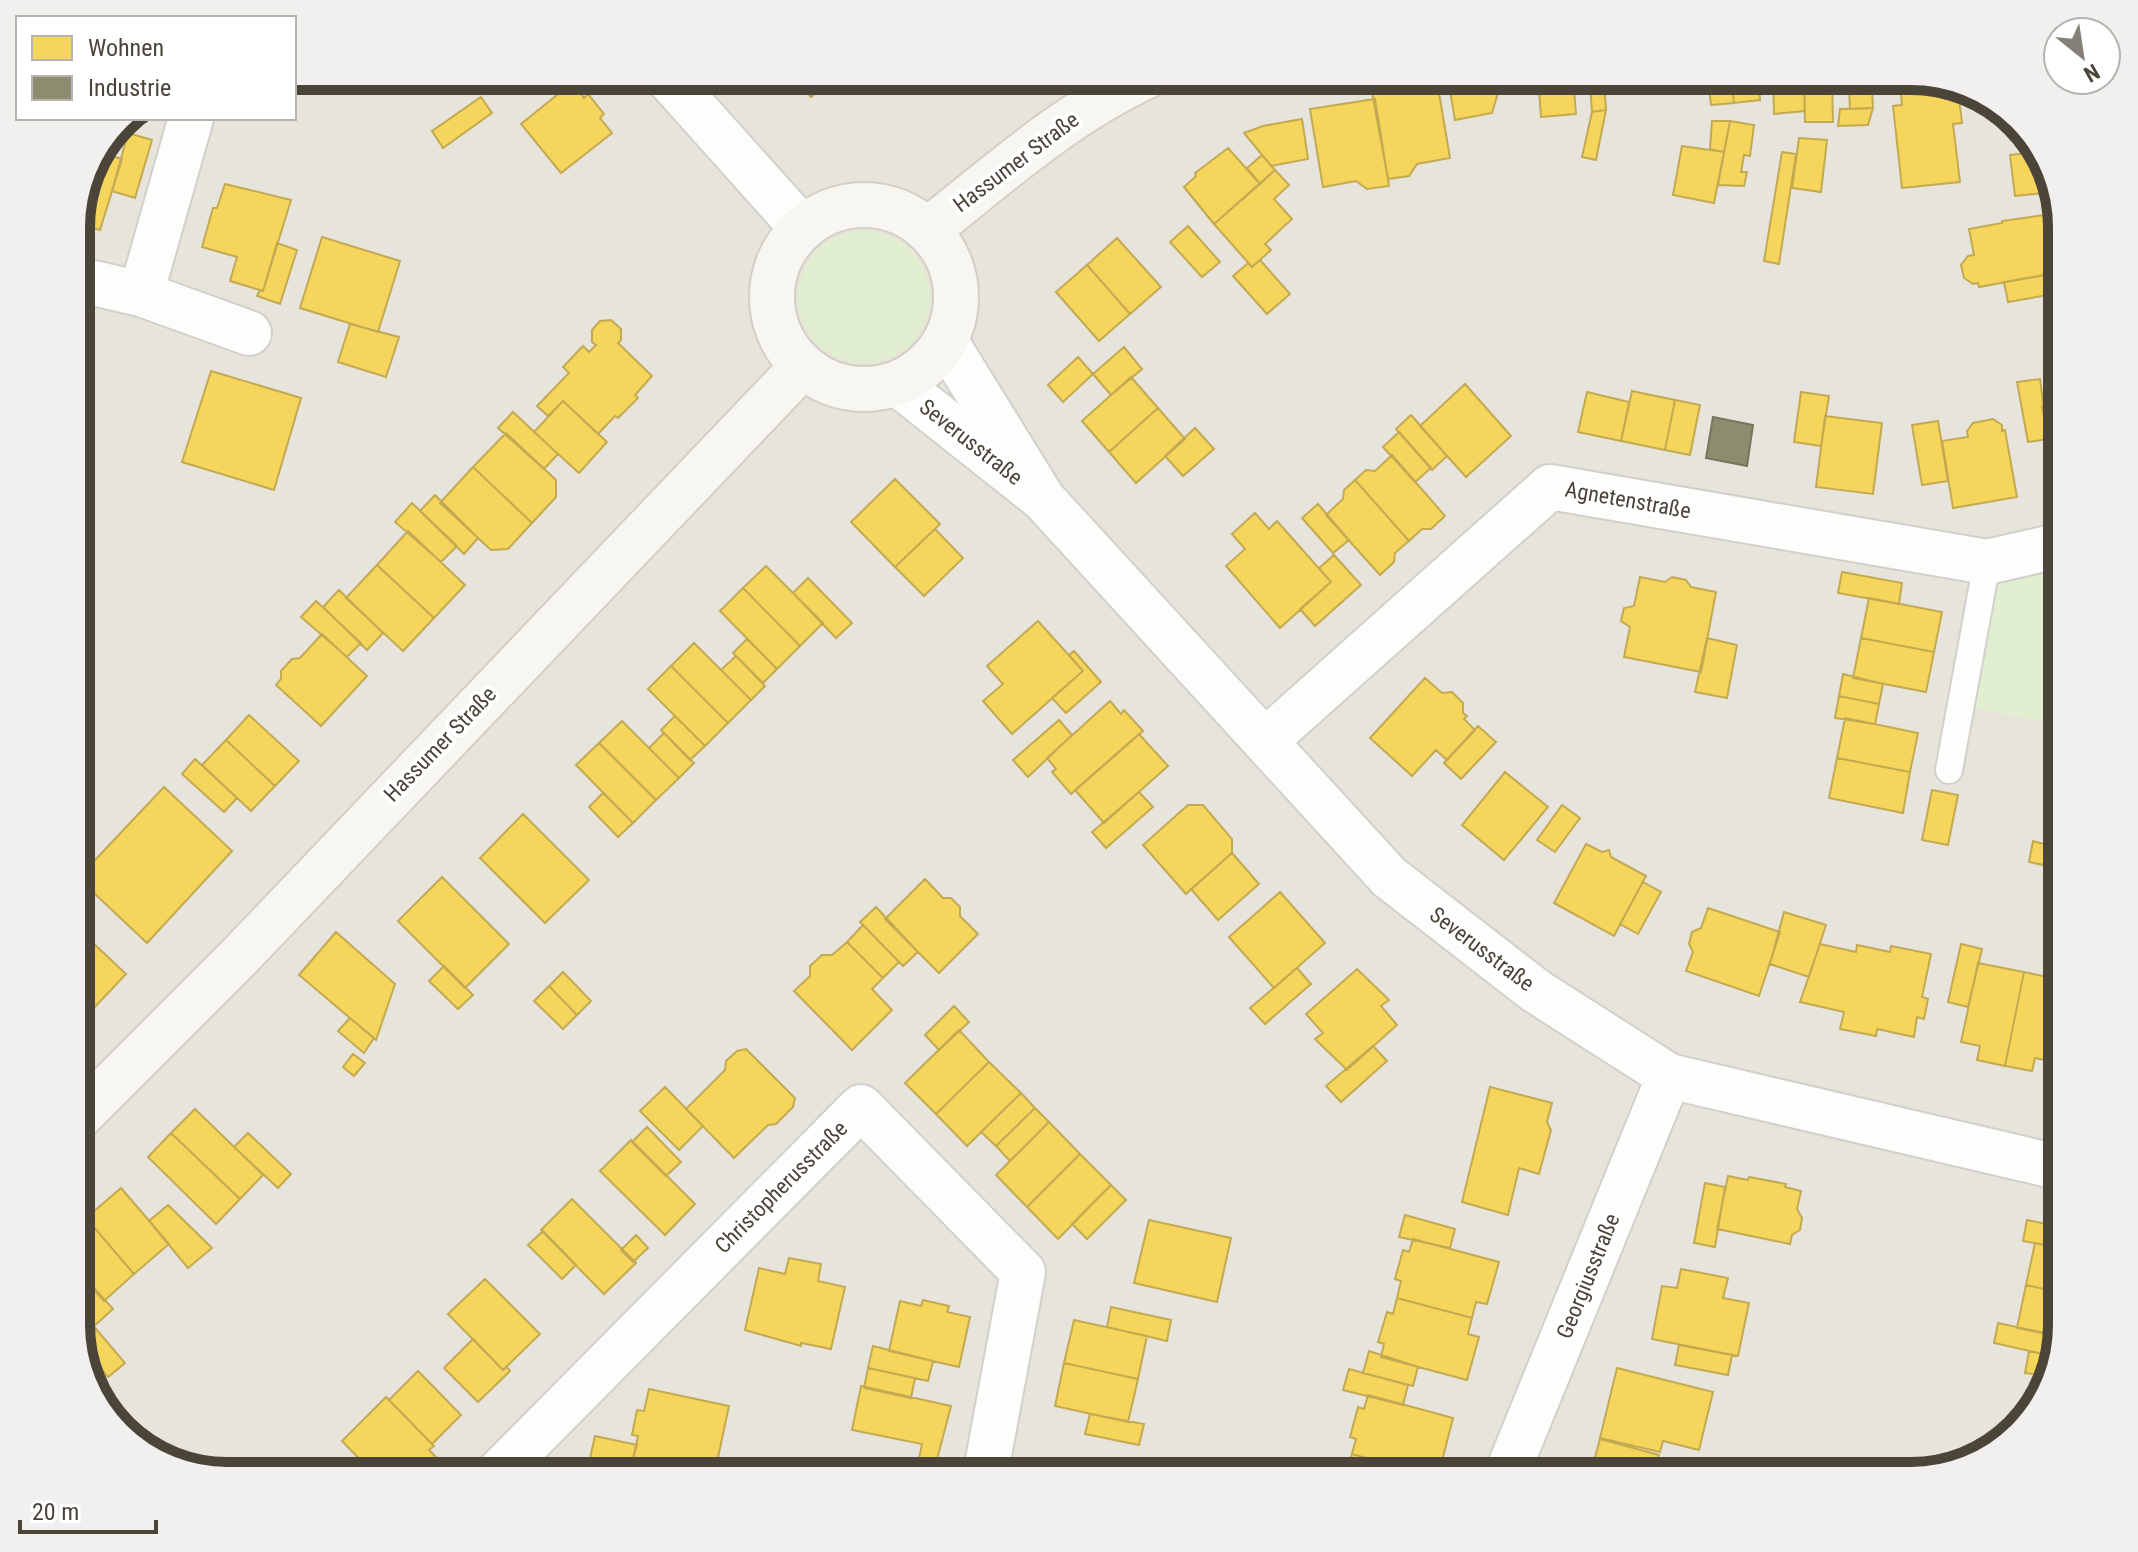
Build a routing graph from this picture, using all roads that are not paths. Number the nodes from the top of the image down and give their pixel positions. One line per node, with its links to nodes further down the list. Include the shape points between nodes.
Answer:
1 (679, 90): 4 (street)
2 (1117, 90): 5 (street, Hassumer Straße, via 1066,121)
3 (190, 120): 7 (street)
4 (802, 228): 5 (street, via 825,212 880,205 906,214); 10 (street, via 783,253 773,282 772,313 782,342)
5 (928, 230): 9 (street, via 944,249 958,295)
6 (90, 282): 7 (street)
7 (141, 294): 8 (street)
8 (249, 333)
9 (946, 342): 11 (street, via 926,368); 12 (street, Severusstraße)
10 (802, 367): 11 (street, via 847,389); 18 (street, Hassumer Straße)
11 (898, 384): 12 (street, Severusstraße)
12 (1043, 499): 15 (street, Severusstraße)
13 (2048, 548): 14 (street, Agnetenstraße)
14 (1987, 562): 15 (street, Agnetenstraße, via 1550,487); 16 (lane)
15 (1265, 741): 17 (street, Severusstraße, via 1389,877 1536,991)
16 (1949, 770)
17 (1669, 1076): 19 (street, Severusstraße); 22 (street, Georgiusstraße)
18 (90, 1106)
19 (2048, 1165)
20 (509, 1462): 21 (street, Christopherusstraße, via 861,1107 1023,1272)
21 (988, 1462)
22 (1512, 1462)

